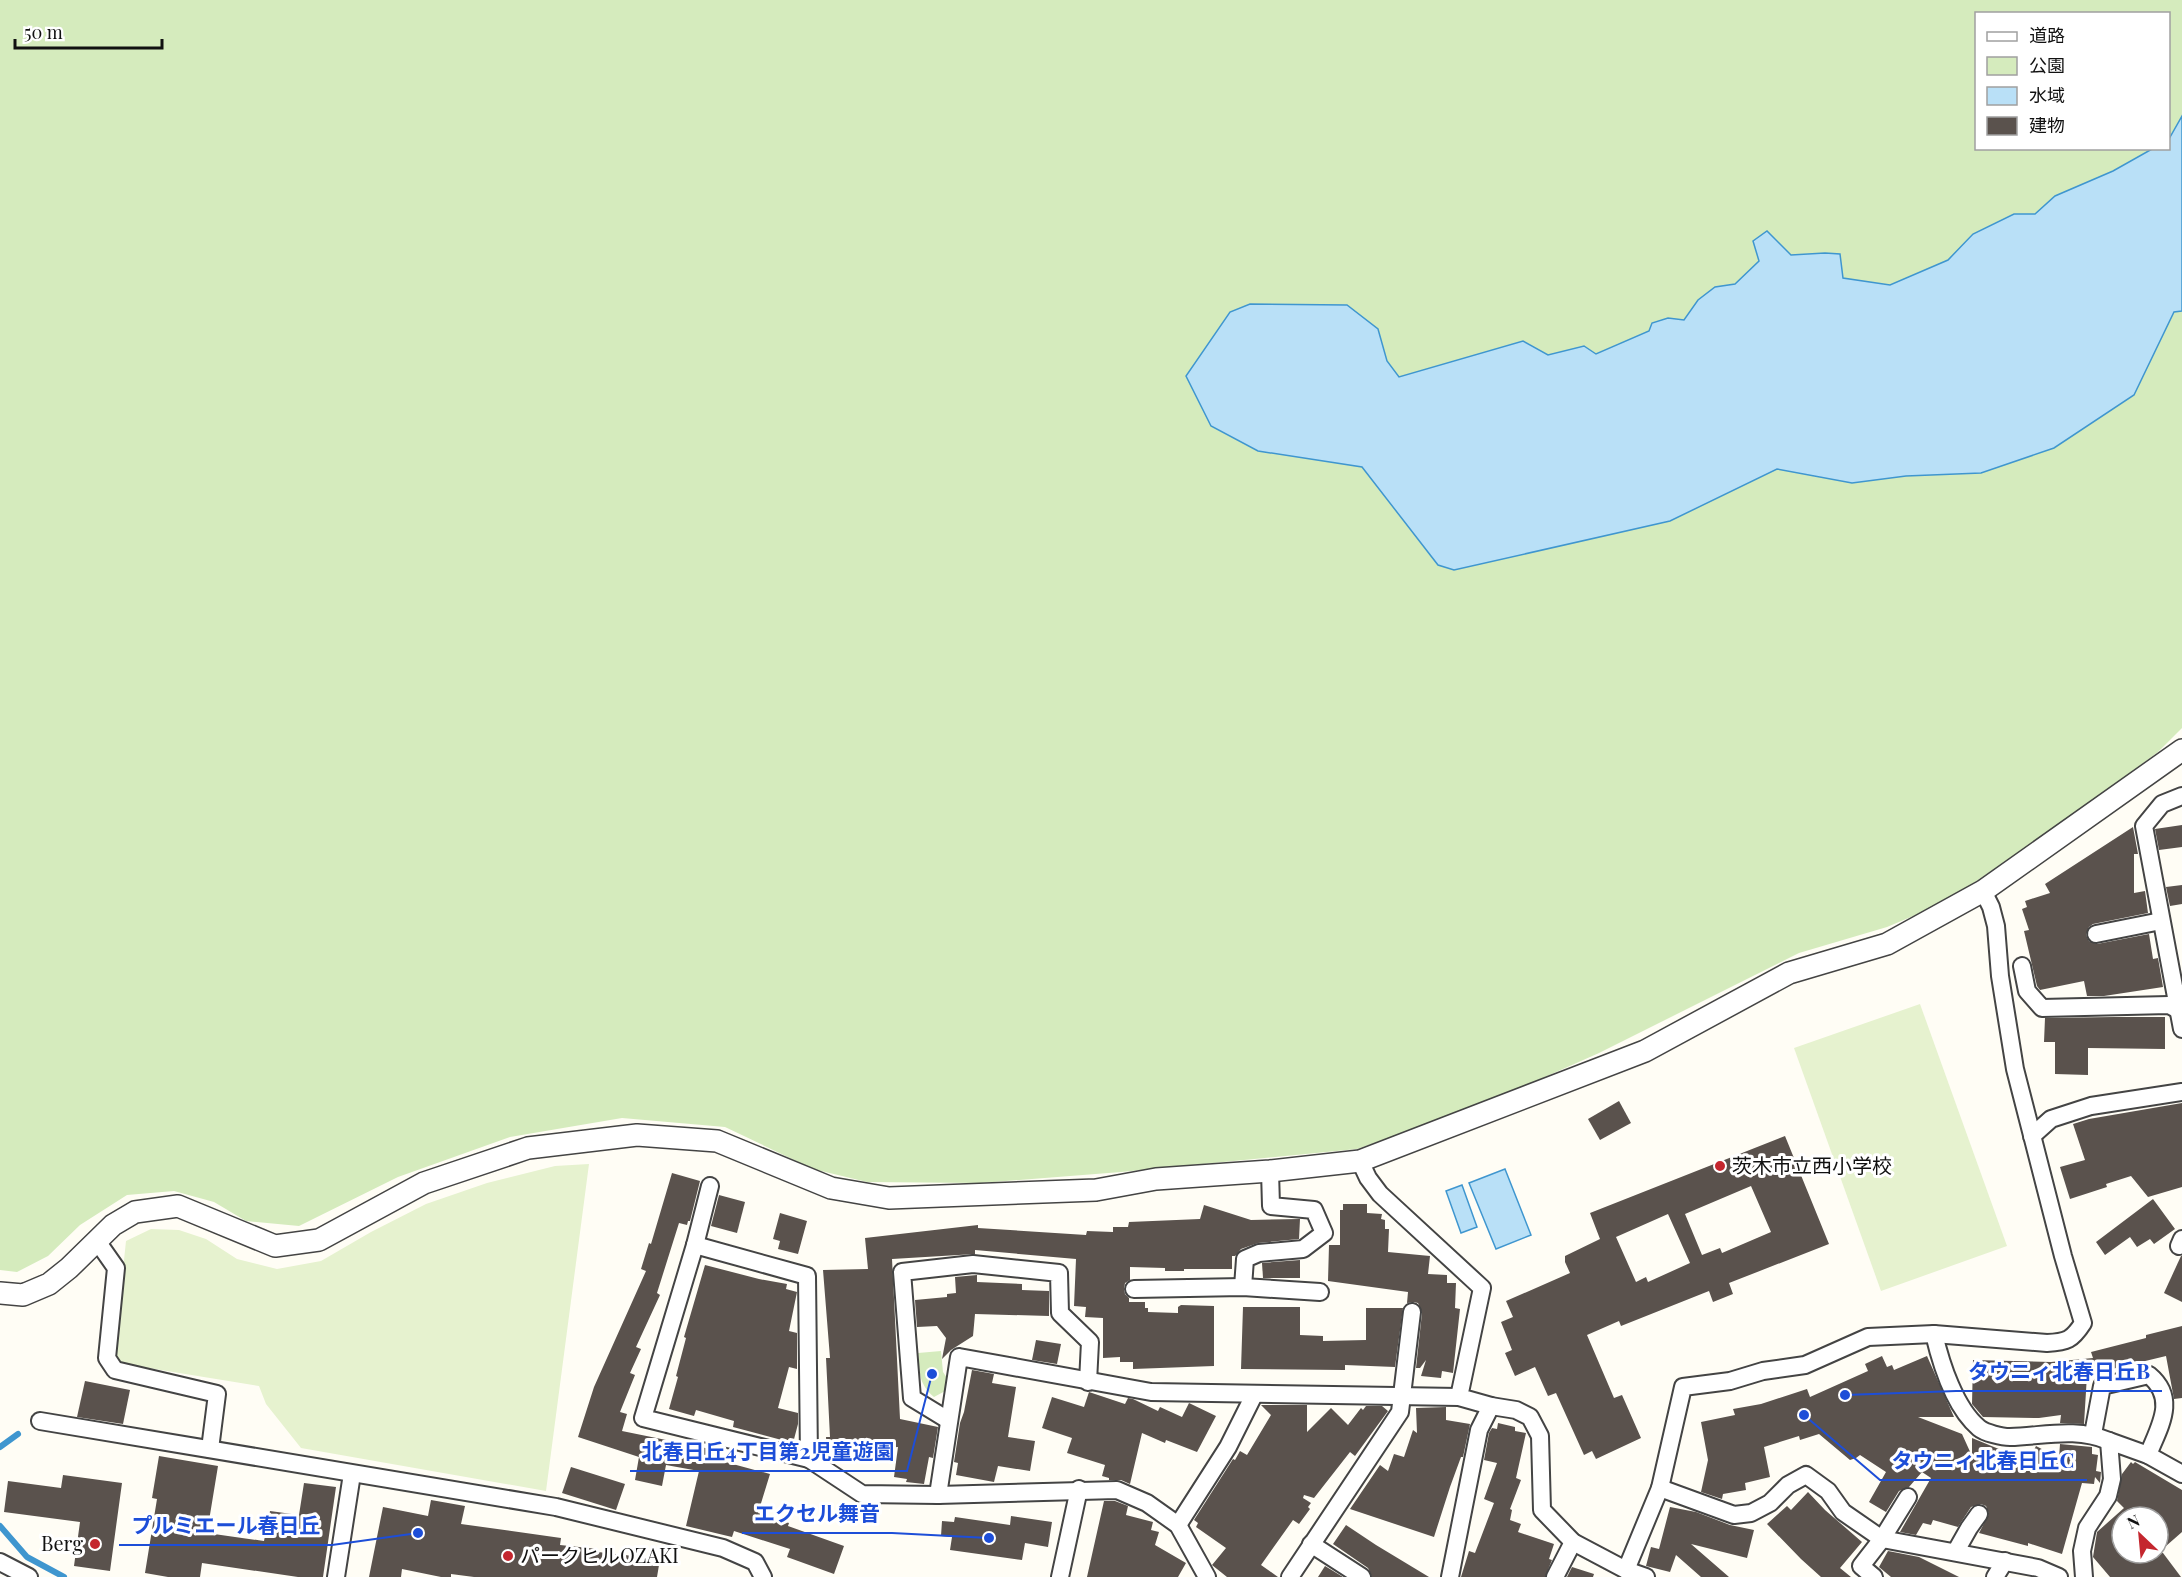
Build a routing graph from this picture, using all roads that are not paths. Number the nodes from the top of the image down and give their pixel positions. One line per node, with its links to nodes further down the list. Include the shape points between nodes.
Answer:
1 (2182, 750): 3 (street)
2 (2182, 796): 4 (street, via 2162,804 2144,826)
3 (1983, 891): 9 (street, via 1996,926 2015,1070); 10 (street, via 1887,944 1790,973 1645,1051)
4 (2161, 921): 5 (street); 7 (street)
5 (2096, 934)
6 (2022, 966): 7 (street, via 2027,992 2042,1008 2169,1005)
7 (2181, 1018)
8 (2182, 1092): 9 (street, via 2091,1106 2051,1119)
9 (2032, 1136): 20 (street, via 2083,1323 2075,1336 2063,1342)
10 (1360, 1161): 11 (street); 24 (street, via 1380,1194 1482,1288)
11 (1270, 1171): 13 (street, via 1156,1179 1096,1190 888,1198 831,1188 717,1141 637,1135 528,1148 424,1183 319,1240 275,1246 178,1206 135,1212 113,1225); 15 (street, via 1271,1206 1314,1210 1324,1233 1303,1250 1259,1252 1245,1259)
12 (710, 1186): 14 (street)
13 (97, 1241): 18 (street, via 48,1284 23,1294); 30 (street, via 116,1268 107,1358 115,1370 217,1394)
14 (695, 1245): 32 (street, via 807,1276); 32 (street, via 643,1418)
15 (1243, 1287): 16 (street); 17 (street)
16 (1134, 1289)
17 (1320, 1292)
18 (0, 1293)
19 (1412, 1312): 23 (street)
20 (1934, 1334): 28 (street, via 1941,1364 1963,1409 1980,1430 2007,1437); 35 (street, via 1868,1337 1805,1365 1683,1387)
21 (1088, 1382): 22 (street, via 1151,1392); 26 (street, via 959,1357); 26 (street, via 1090,1342 1060,1313 1059,1273 974,1264 902,1272 912,1398)
22 (1254, 1395): 23 (street); 40 (street, via 1228,1447)
23 (1401, 1395): 24 (street); 43 (street, via 1400,1412)
24 (1459, 1397): 25 (street)
25 (1491, 1406): 42 (street, via 1530,1417 1540,1436 1542,1510); 55 (street, via 1479,1430)
26 (948, 1420): 37 (street)
27 (40, 1421): 30 (street)
28 (2093, 1434): 29 (street); 31 (street, via 2102,1386 2149,1375 2160,1384 2165,1409)
29 (2109, 1441): 31 (street); 61 (street, via 2112,1479 2108,1496 2087,1528 2082,1551)
30 (210, 1449): 33 (street)
31 (2148, 1455): 34 (street)
32 (809, 1459): 37 (street, via 862,1494)
33 (352, 1474): 49 (street); 50 (street, via 556,1508 723,1548 755,1562)
34 (2182, 1474)
35 (1660, 1488): 41 (street, via 1734,1515 1751,1513 1770,1503 1788,1485 1806,1475 1828,1491 1843,1512); 47 (street)
36 (1079, 1490): 37 (street); 40 (street, via 1116,1490 1147,1503); 51 (street)
37 (938, 1496)
38 (1908, 1497): 41 (street)
39 (1979, 1514): 44 (street)
40 (1178, 1526): 52 (street)
41 (1882, 1539): 44 (street); 58 (street, via 1861,1566)
42 (1573, 1542): 47 (street); 56 (street)
43 (1311, 1544): 53 (street); 54 (street)
44 (1956, 1551): 46 (street)
45 (0, 1562): 48 (street)
46 (2005, 1562): 59 (street); 60 (street, via 2038,1568)
47 (1626, 1570): 57 (street)
48 (29, 1577)
49 (336, 1577)
50 (763, 1577)
51 (1060, 1577)
52 (1207, 1577)
53 (1290, 1577)
54 (1362, 1577)
55 (1450, 1577)
56 (1555, 1577)
57 (1646, 1577)
58 (1874, 1577)
59 (1995, 1577)
60 (2059, 1577)
61 (2084, 1577)

